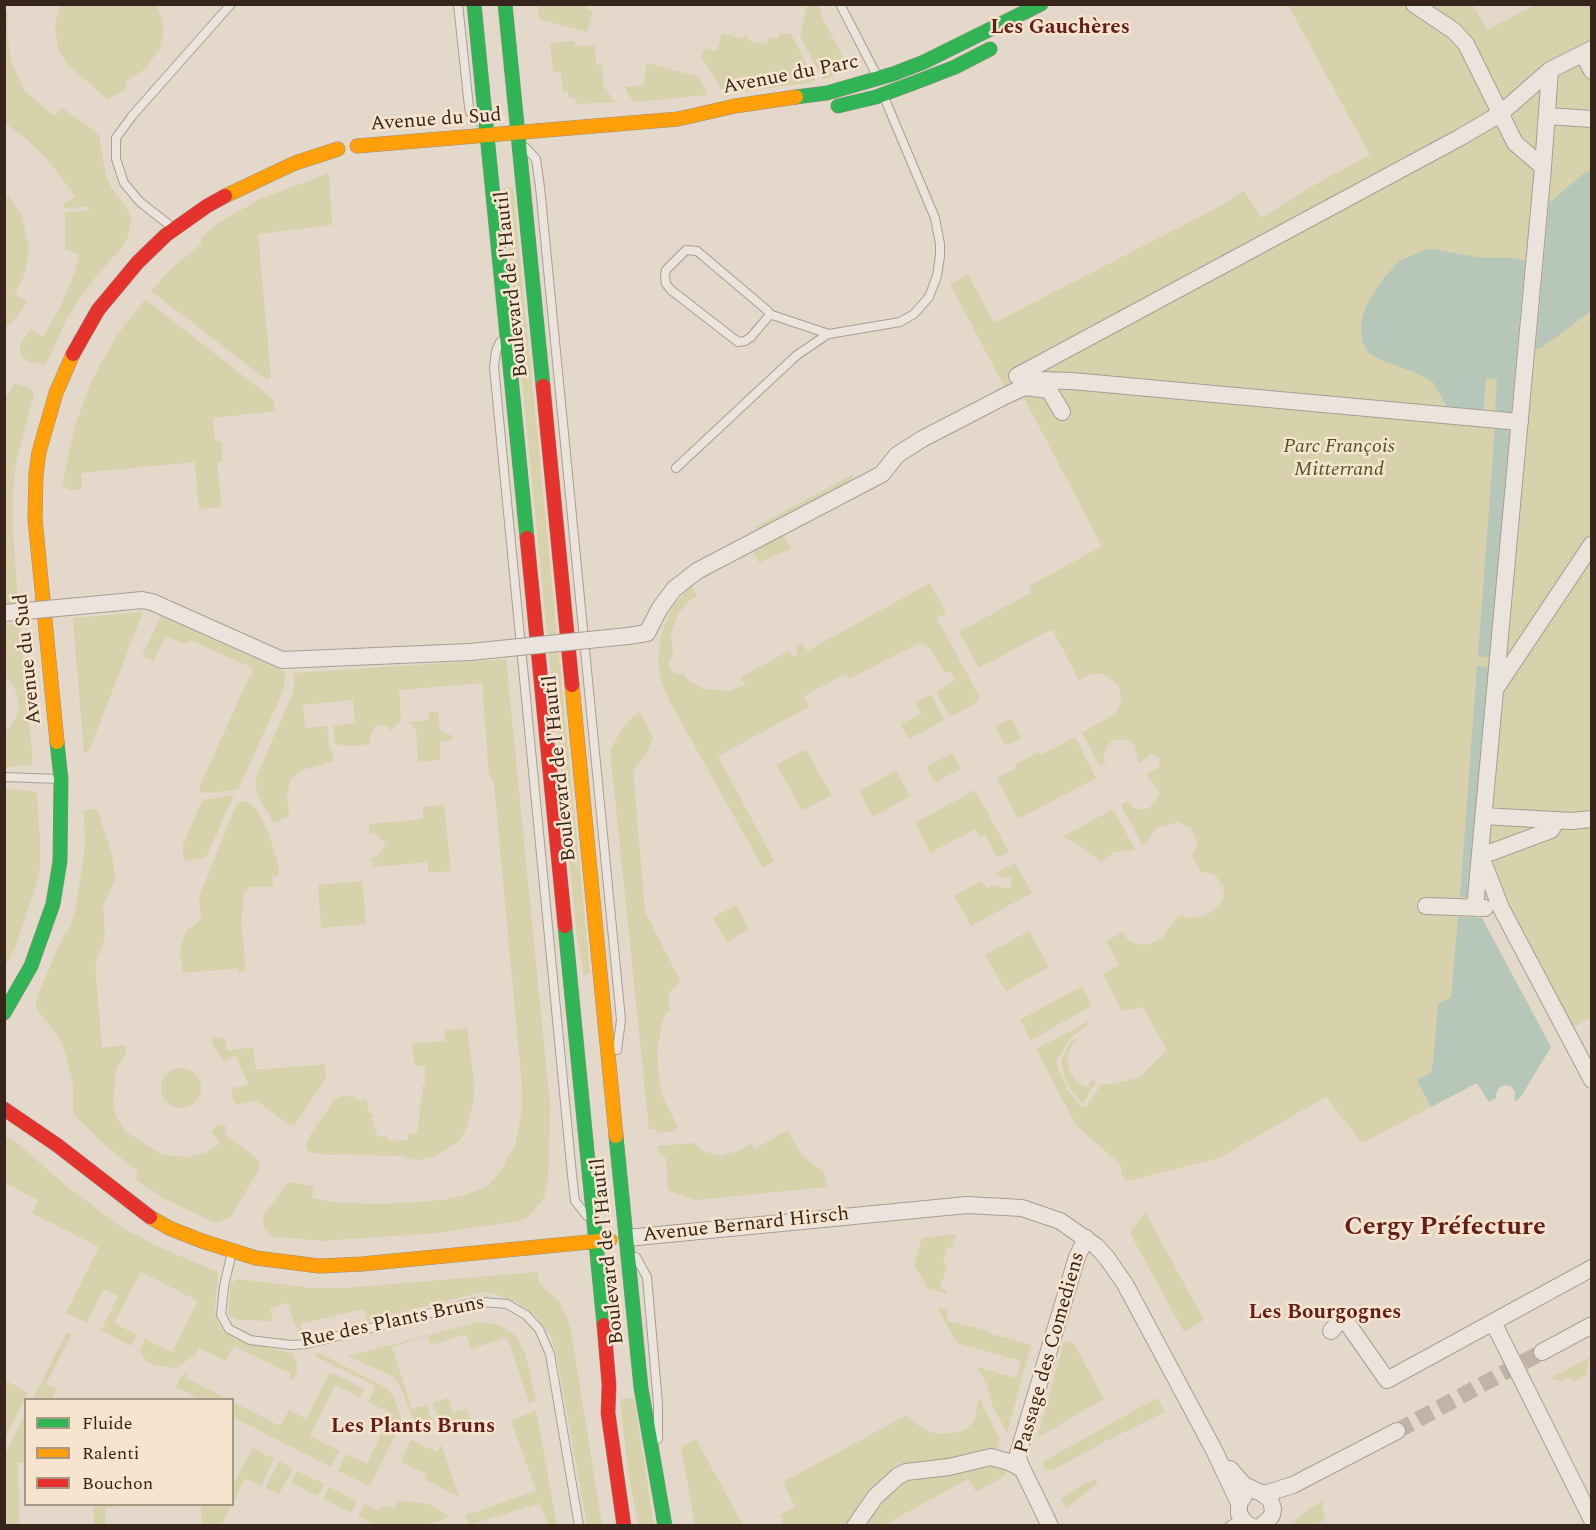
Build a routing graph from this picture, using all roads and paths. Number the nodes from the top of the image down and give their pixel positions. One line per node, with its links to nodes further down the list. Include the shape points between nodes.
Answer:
1 (231, 4): 27 (lane, via 116,138 116,159 124,183)
2 (458, 4): 22 (lane, via 470,112)
3 (474, 4): 22 (main road, Boulevard de l'Hautil)
4 (505, 4): 23 (main road, Boulevard de l'Hautil)
5 (840, 4): 14 (lane)
6 (1041, 4): 14 (main road, Avenue du Parc, via 947,52)
7 (1050, 4): 9 (main road)
8 (1414, 4): 17 (street, via 1460,36)
9 (1017, 31)
10 (1003, 42): 15 (main road, Avenue du Parc, via 955,67)
11 (1587, 51): 12 (street); 13 (street)
12 (1550, 70): 17 (street); 18 (street)
13 (1592, 71)
14 (878, 78): 15 (lane); 19 (main road, Avenue du Parc, via 827,93 735,106)
15 (883, 94): 16 (main road, Avenue du Parc); 29 (lane, via 935,218 940,244 937,276 926,303 900,322)
16 (823, 109)
17 (1500, 114): 26 (street, via 1515,143); 30 (street)
18 (1547, 116): 20 (street); 26 (street)
19 (678, 119): 21 (main road, Avenue du Parc); 23 (main road, Avenue du Parc)
20 (1592, 119)
21 (737, 121)
22 (486, 132): 23 (main road, Avenue du Sud); 24 (main road, Avenue du Sud); 50 (main road, Boulevard de l'Hautil)
23 (519, 137): 51 (main road, Boulevard de l'Hautil)
24 (357, 146)
25 (338, 148): 27 (main road, Avenue du Sud, via 231,192)
26 (1543, 167): 32 (street)
27 (174, 230): 38 (main road, Avenue du Sud, via 127,273 87,327 56,393 39,452 35,519)
28 (769, 314): 28 (lane, via 697,251 686,250 666,270 664,276 671,290 738,342 751,337); 29 (lane)
29 (829, 334): 33 (lane, via 797,355)
30 (1018, 375): 31 (street, via 1049,390); 32 (street, via 1028,380); 35 (street, bridge, via 897,456 882,474 697,571 674,589 647,633 641,636 470,652 282,660 142,600)
31 (1062, 412)
32 (1520, 422): 36 (street)
33 (676, 468)
34 (1592, 544): 36 (street)
35 (4, 613)
36 (1495, 690): 39 (street)
37 (4, 777): 38 (lane)
38 (61, 779): 46 (main road, Avenue du Sud, via 60,861 53,904 31,966)
39 (1484, 816): 41 (street); 42 (street)
40 (1592, 819): 41 (street)
41 (1557, 820): 42 (street, via 1551,830)
42 (1480, 854): 44 (street); 45 (street)
43 (1426, 906): 45 (street)
44 (1501, 908): 45 (street); 47 (street)
45 (1476, 909)
46 (4, 1013)
47 (1592, 1080)
48 (7, 1112): 52 (main road, Avenue Bernard Hirsch, via 57,1145 148,1216)
49 (1086, 1238): 51 (street, Avenue Bernard Hirsch, via 1035,1211 976,1205 867,1213); 59 (street, Avenue Bernard Hirsch, via 1107,1258 1125,1284); 60 (street, Passage des Comediens, via 1018,1454)
50 (596, 1241): 51 (main road, Avenue Bernard Hirsch); 52 (main road, Avenue Bernard Hirsch, via 319,1266); 68 (main road, Boulevard de l'Hautil, via 608,1413)
51 (628, 1242): 69 (main road, Boulevard de l'Hautil, via 641,1388)
52 (232, 1252): 67 (lane, Rue des Plants Bruns, via 221,1315 229,1329 250,1340 306,1344 471,1303 507,1304 526,1316 539,1329 550,1354)
53 (1592, 1268): 54 (street)
54 (1493, 1322): 56 (street, via 1386,1380 1343,1317); 63 (street)
55 (1592, 1325): 57 (street)
56 (1331, 1331)
57 (1542, 1352)
58 (1397, 1431): 61 (street)
59 (1214, 1450): 62 (street, Avenue Bernard Hirsch, via 1244,1485); 65 (street, Avenue Bernard Hirsch)
60 (1022, 1468): 70 (street, via 991,1457 906,1472 875,1497); 71 (street)
61 (1326, 1469): 62 (street, via 1293,1485); 64 (street, via 1282,1500)
62 (1260, 1493): 64 (street, via 1270,1499); 65 (street, via 1246,1495)
63 (1587, 1498): 66 (street)
64 (1269, 1519)
65 (1244, 1521)
66 (1590, 1523)
67 (579, 1526)
68 (624, 1526)
69 (665, 1526)
70 (855, 1526)
71 (1050, 1526)

